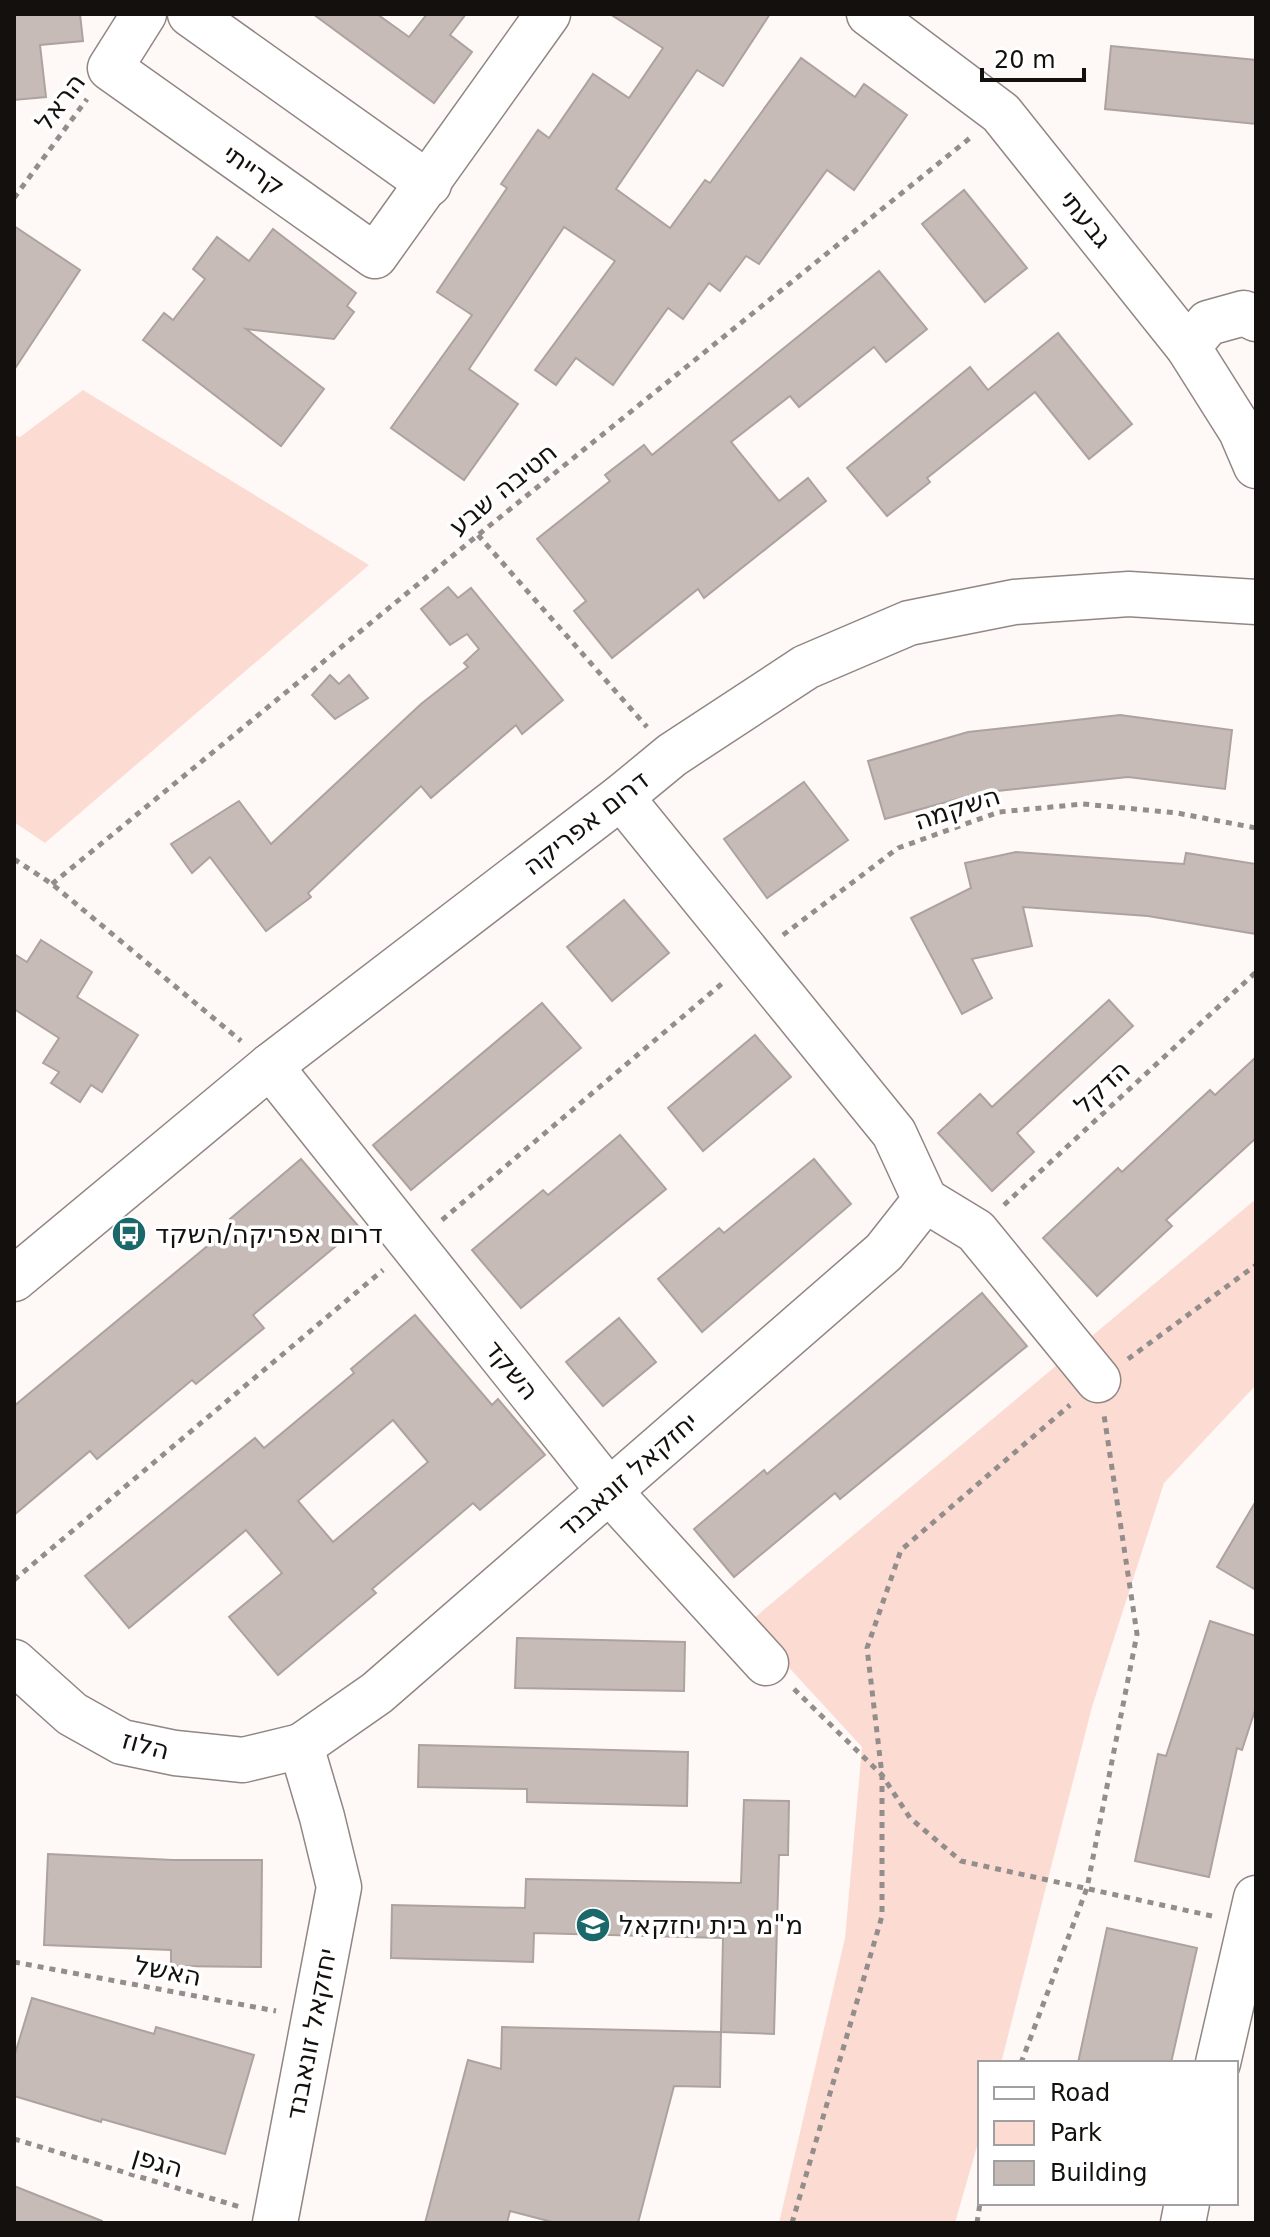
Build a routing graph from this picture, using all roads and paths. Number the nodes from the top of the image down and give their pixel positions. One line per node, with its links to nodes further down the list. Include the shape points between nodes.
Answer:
1 (144, 14): 5 (street)
2 (190, 14): 7 (street)
3 (548, 14): 7 (street, קרייתי)
4 (869, 14): 10 (street, גבעתי, via 1001,113)
5 (110, 68): 7 (street, קרייתי, via 375,256); 8 (path, הראל)
6 (982, 128): 12 (path, חטיבה שבע)
7 (429, 184)
8 (14, 198)
9 (1256, 319): 10 (street, via 1244,313 1208,323)
10 (1188, 347): 11 (street, גבעתי, via 1241,431)
11 (1256, 466)
12 (478, 535): 14 (path); 18 (path, חטיבה שבע)
13 (1256, 602): 14 (street, דרום אפריקה, via 1129,594 1014,602 909,623 806,667)
14 (672, 755): 15 (street, דרום אפריקה)
15 (621, 797): 19 (street); 21 (street, דרום אפריקה)
16 (1256, 828): 19 (path, השקמה, via 1177,813 1083,804 999,812 898,848)
17 (14, 859): 18 (path)
18 (52, 884): 21 (path)
19 (754, 957): 22 (street, via 894,1133)
20 (1256, 972): 23 (path, הדקל)
21 (270, 1066): 25 (street, דרום אפריקה); 27 (street, השקד)
22 (925, 1200): 23 (street); 27 (street, יחזקאל זונאבנד, via 884,1252)
23 (976, 1231): 26 (street)
24 (1256, 1265): 26 (path)
25 (14, 1279)
26 (1098, 1380): 31 (path, via 901,1550 867,1648); 32 (path, via 1137,1634)
27 (609, 1491): 29 (street, השקד); 30 (street, יחזקאל זונאבנד, via 377,1693)
28 (14, 1662): 30 (street, הלוז, via 72,1714 122,1742 243,1760)
29 (766, 1663): 31 (path)
30 (301, 1746): 35 (street, יחזקאל זונאבנד, via 339,1887)
31 (882, 1775): 32 (path, via 910,1818 961,1861); 40 (path, via 882,1916)
32 (1087, 1888): 33 (path); 36 (path)
33 (1253, 1916): 37 (street)
34 (14, 1962): 35 (path, האשל)
35 (314, 2018): 39 (street, יחזקאל זונאבנד)
36 (1022, 2061)
37 (1218, 2061)
38 (14, 2139): 39 (path, הגפן)
39 (276, 2220)
40 (792, 2223)

